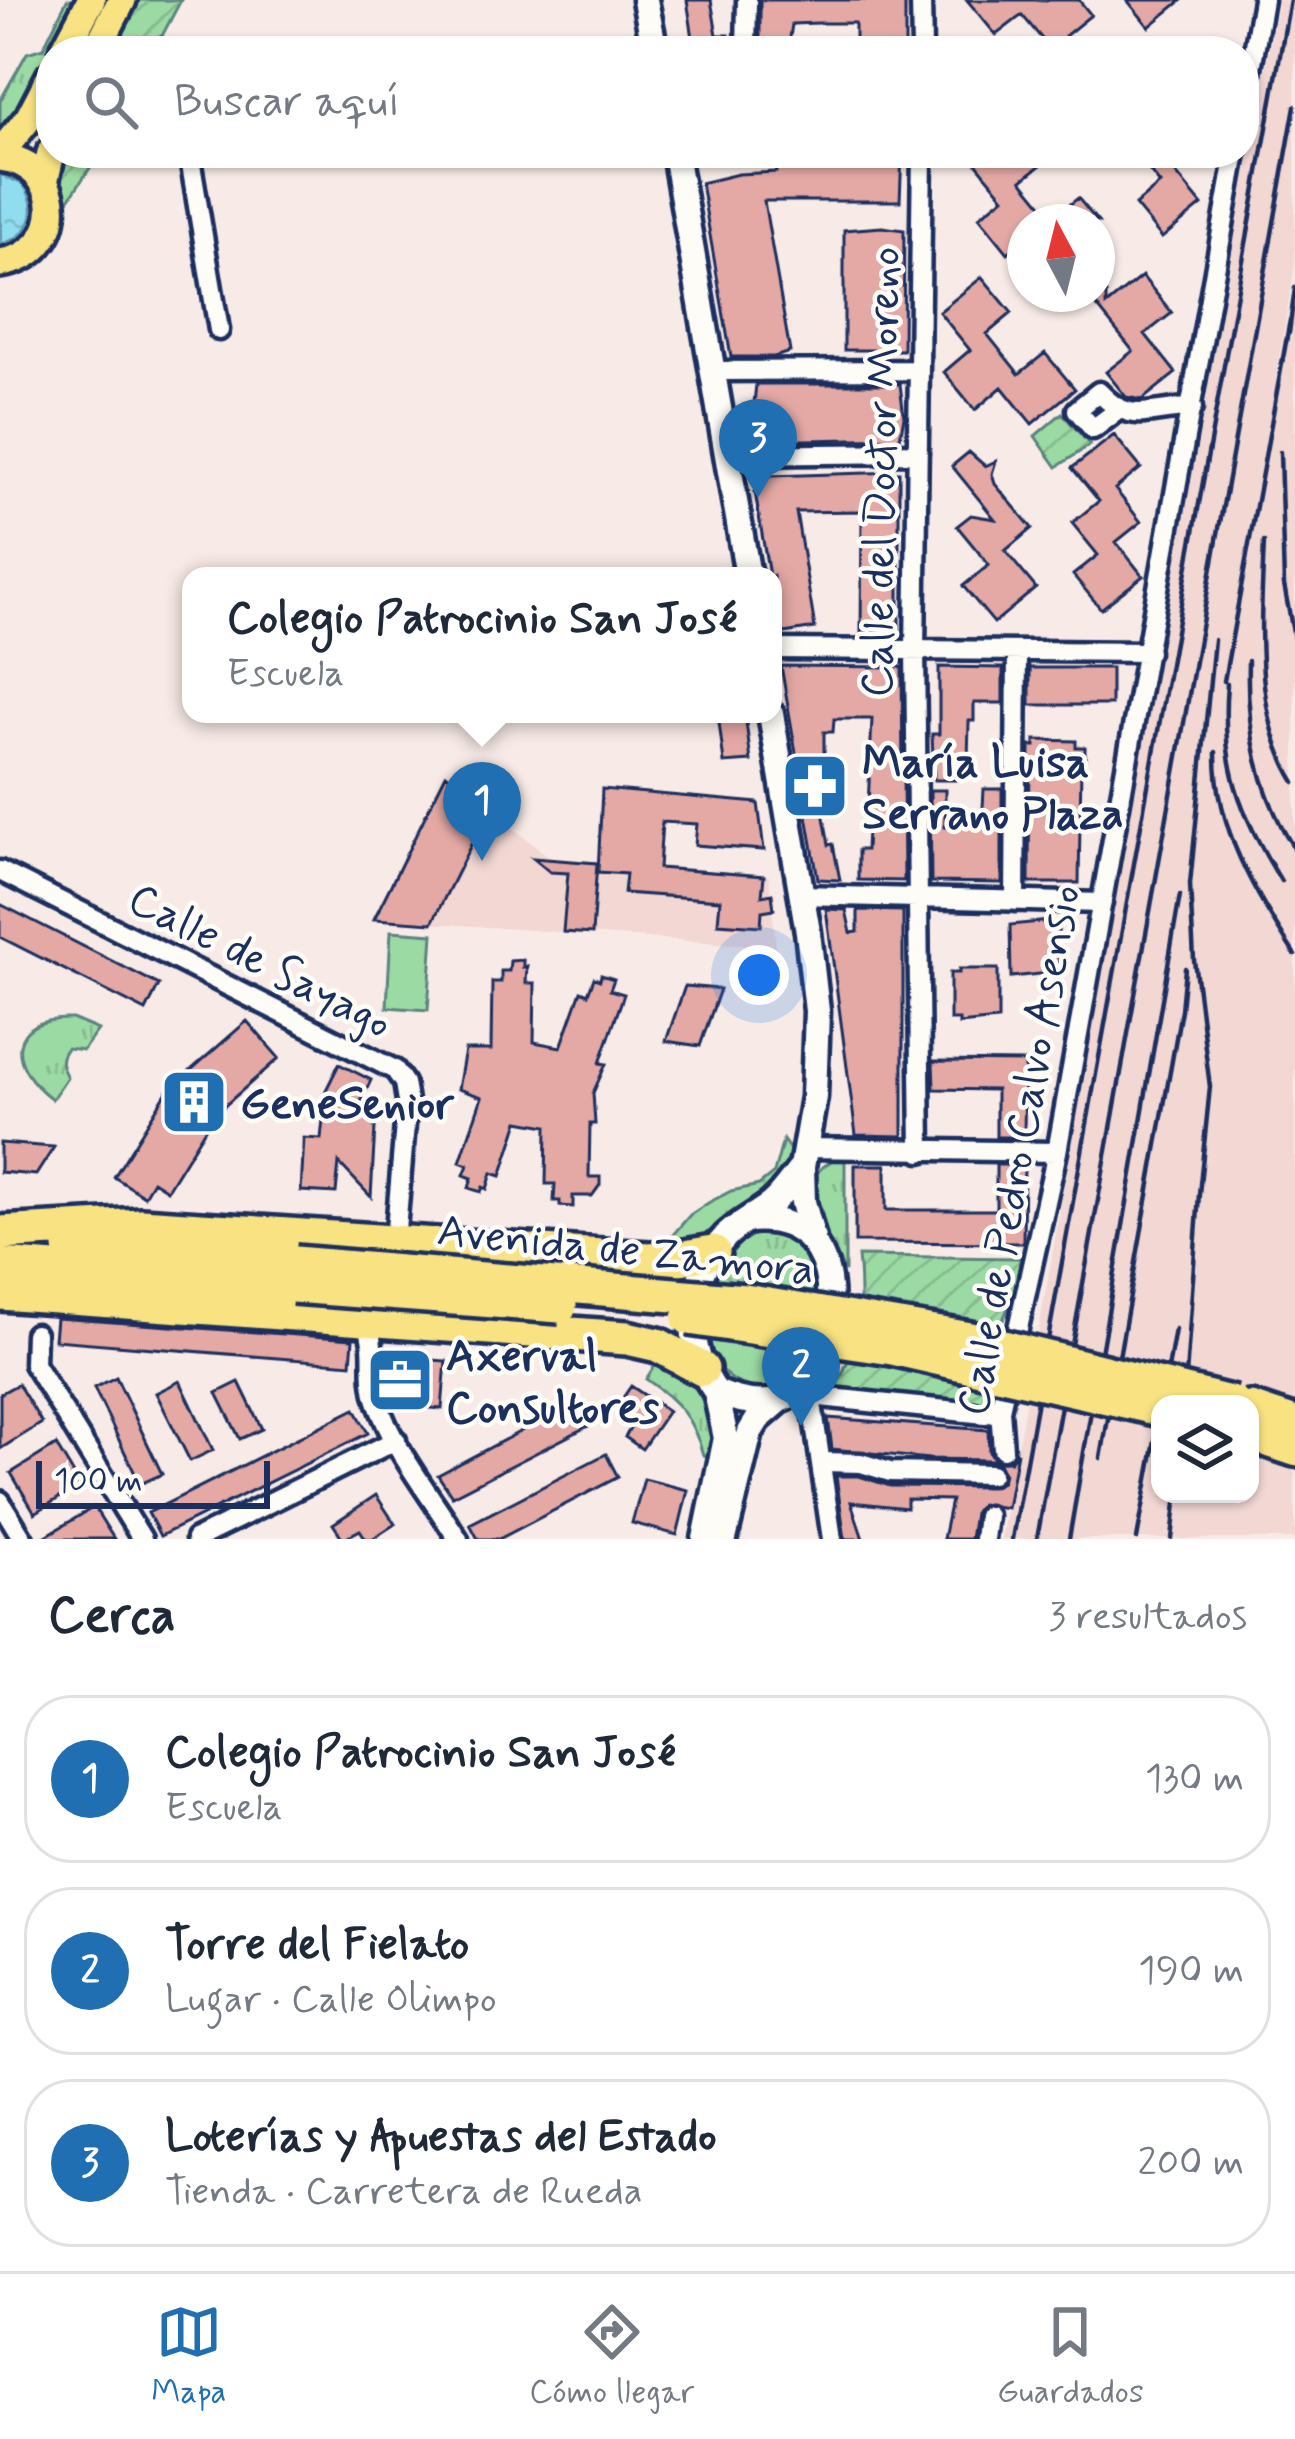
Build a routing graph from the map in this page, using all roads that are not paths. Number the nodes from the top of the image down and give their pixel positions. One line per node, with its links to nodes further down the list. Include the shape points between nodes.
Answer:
1 (91, 0): 7 (main road)
2 (122, 0): 8 (main road)
3 (645, 0): 9 (street)
4 (747, 0): 10 (street)
5 (921, 0): 11 (street)
6 (1263, 0): 12 (street)
7 (72, 36)
8 (104, 36)
9 (653, 36)
10 (746, 36)
11 (922, 36)
12 (1257, 36)
13 (36, 105): 14 (main road)
14 (0, 155): 20 (main road)
15 (47, 168): 20 (main road)
16 (191, 168): 22 (street)
17 (679, 168): 24 (street)
18 (922, 168): 23 (street, Calle del Doctor Moreno)
19 (1233, 168): 25 (street, Calle de Pedro Calvo Asensio)
20 (44, 182): 21 (main road, via 52,215 44,240)
21 (0, 263)
22 (219, 330)
23 (919, 370): 24 (street); 27 (street, Calle del Doctor Moreno)
24 (713, 371): 28 (street)
25 (1192, 408): 26 (street); 33 (street, Calle de Pedro Calvo Asensio)
26 (1117, 411)
27 (918, 453): 28 (street); 31 (street, Calle del Doctor Moreno)
28 (728, 455): 29 (street)
29 (747, 567)
30 (782, 649): 31 (street)
31 (915, 650): 32 (street); 37 (street, Calle del Doctor Moreno)
32 (1017, 651): 33 (street); 38 (street)
33 (1148, 652): 39 (street, Calle de Pedro Calvo Asensio)
34 (773, 723): 36 (street)
35 (0, 871): 45 (street, Calle de Sayago, via 395,1070 407,1101)
36 (802, 895): 37 (street); 42 (street, via 817,1011)
37 (916, 899): 38 (street); 40 (street, Calle del Doctor Moreno)
38 (1015, 901): 39 (street)
39 (1102, 903): 41 (street, Calle de Pedro Calvo Asensio)
40 (920, 1152): 41 (street); 42 (street)
41 (1057, 1152): 57 (street, Calle de Pedro Calvo Asensio)
42 (804, 1158): 43 (street, via 775,1201); 46 (street)
43 (748, 1220): 46 (street, via 786,1222); 47 (street)
44 (0, 1236): 45 (highway, via 141,1225); 49 (highway, Avenida de Zamora)
45 (395, 1241): 47 (highway, via 669,1260)
46 (813, 1242): 55 (street, via 830,1307 816,1359)
47 (712, 1252): 53 (street, via 693,1312 694,1346)
48 (0, 1265): 49 (highway, Avenida de Zamora)
49 (294, 1275): 54 (highway, Avenida de Zamora, bridge, via 745,1301 971,1339); 56 (highway, Avenida de Zamora, bridge, via 742,1324 967,1362)
50 (0, 1293): 51 (highway)
51 (364, 1319): 53 (highway, via 627,1338 658,1345); 61 (street, via 375,1342 374,1393)
52 (35, 1334): 69 (street, via 34,1364)
53 (709, 1380): 55 (street, via 751,1402); 72 (street, via 726,1438)
54 (1198, 1395)
55 (794, 1397): 57 (street); 64 (street); 73 (street, via 750,1432)
56 (1151, 1406)
57 (1000, 1410): 62 (street, Calle de Pedro Calvo Asensio)
58 (1259, 1412): 59 (highway)
59 (1295, 1424)
60 (1259, 1437): 63 (highway)
61 (396, 1440): 70 (street); 71 (street)
62 (1004, 1449)
63 (1295, 1449)
64 (824, 1462): 65 (street); 74 (street)
65 (991, 1474)
66 (0, 1501): 68 (street)
67 (987, 1516): 75 (street)
68 (23, 1539)
69 (142, 1539)
70 (196, 1539)
71 (458, 1539)
72 (705, 1539)
73 (724, 1539)
74 (832, 1539)
75 (984, 1539)

